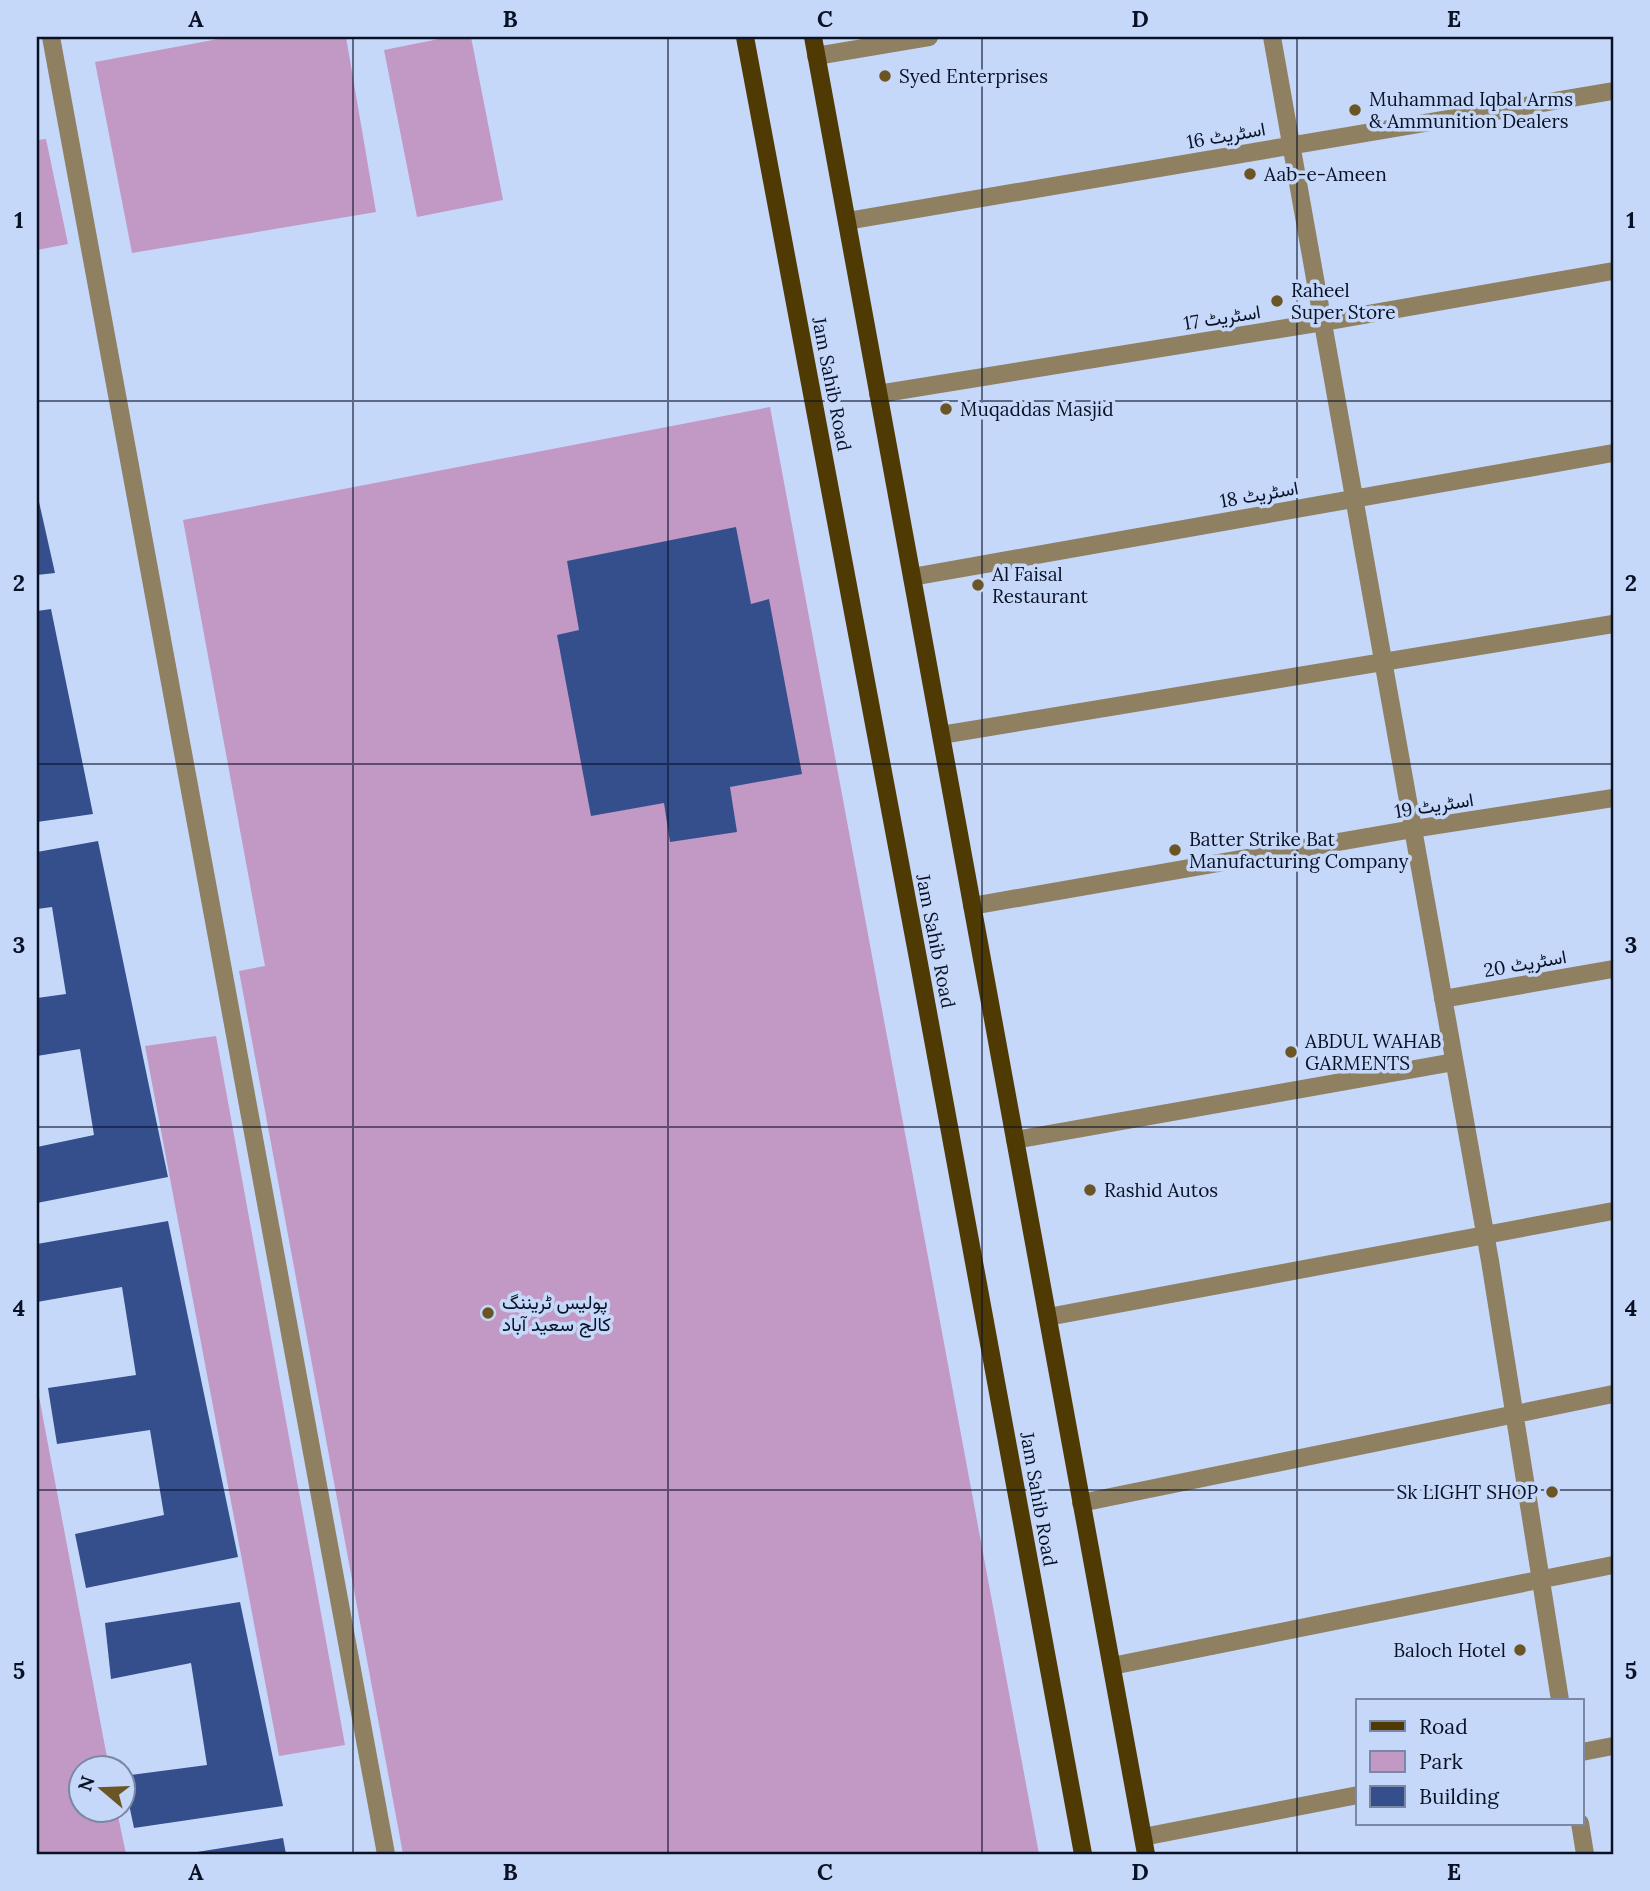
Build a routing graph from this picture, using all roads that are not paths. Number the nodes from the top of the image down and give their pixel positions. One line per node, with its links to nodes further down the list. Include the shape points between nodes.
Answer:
1 (51, 37): 41 (street)
2 (745, 37): 42 (main road, Jam Sahib Road)
3 (813, 37): 6 (main road)
4 (929, 37): 6 (street)
5 (1272, 37): 8 (street)
6 (816, 56): 9 (main road)
7 (1613, 91): 8 (street, اسٹریٹ 16)
8 (1291, 145): 9 (street, اسٹریٹ 16); 11 (street)
9 (847, 221): 12 (main road)
10 (1613, 271): 11 (street, اسٹریٹ 17)
11 (1323, 322): 12 (street, اسٹریٹ 17); 14 (street)
12 (878, 394): 15 (main road)
13 (1613, 453): 14 (street, اسٹریٹ 18)
14 (1354, 499): 15 (street, اسٹریٹ 18); 17 (street)
15 (912, 577): 18 (main road)
16 (1613, 624): 17 (street)
17 (1383, 662): 18 (street); 20 (street)
18 (941, 735): 21 (main road)
19 (1613, 798): 20 (street, اسٹریٹ 19)
20 (1413, 829): 21 (street, اسٹریٹ 19); 23 (street)
21 (972, 906): 25 (main road)
22 (1613, 969): 23 (street, اسٹریٹ 20)
23 (1443, 999): 24 (street)
24 (1454, 1062): 25 (street); 27 (street)
25 (1015, 1140): 28 (main road)
26 (1613, 1211): 27 (street)
27 (1486, 1235): 28 (street); 30 (street)
28 (1048, 1317): 31 (main road)
29 (1613, 1394): 30 (street)
30 (1515, 1414): 31 (street); 33 (street)
31 (1081, 1503): 34 (main road)
32 (1613, 1565): 33 (street)
33 (1541, 1579): 34 (street); 35 (street)
34 (1112, 1666): 40 (main road)
35 (1560, 1699)
36 (1613, 1746): 37 (street)
37 (1584, 1752)
38 (1356, 1795): 40 (street)
39 (1580, 1825): 43 (street)
40 (1144, 1846)
41 (386, 1854)
42 (1083, 1854)
43 (1585, 1854)

